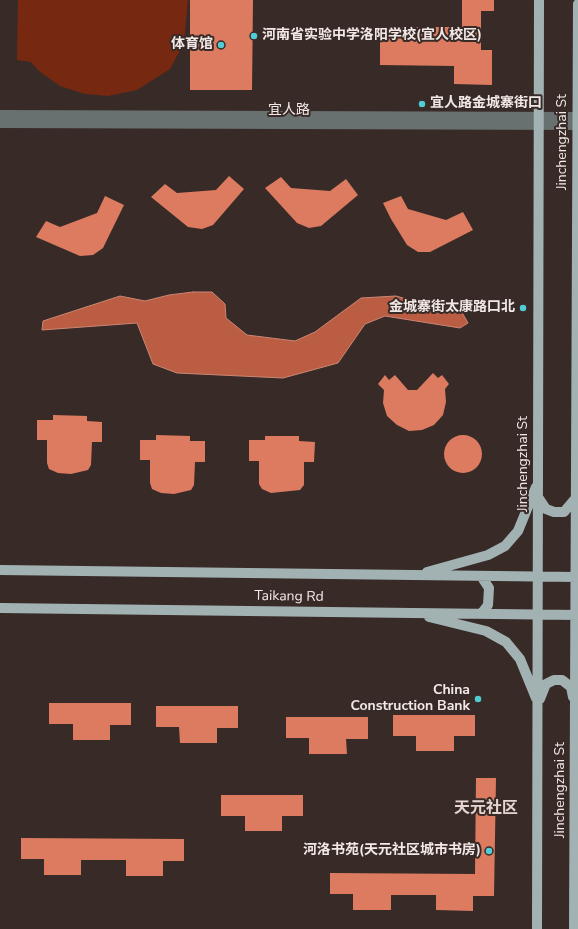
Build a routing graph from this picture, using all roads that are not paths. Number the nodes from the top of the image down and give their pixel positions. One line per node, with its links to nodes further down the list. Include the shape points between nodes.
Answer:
1 (539, 0): 5 (main road, Jinchengzhai St)
2 (578, 4): 4 (main road, Jinchengzhai St)
3 (0, 115): 5 (street, 宜人路)
4 (578, 121): 5 (street, 宜人路); 8 (main road, Jinchengzhai St)
5 (538, 122): 6 (street, 宜人路); 7 (main road, Jinchengzhai St)
6 (0, 123)
7 (538, 483): 9 (main road, Jinchengzhai St); 11 (main road, via 518,531 505,546 488,555)
8 (576, 492): 9 (main road, via 564,512 546,509); 14 (main road, Jinchengzhai St)
9 (538, 497): 13 (main road, Jinchengzhai St)
10 (0, 570): 11 (main road, Taikang Rd)
11 (416, 576): 12 (main road, Taikang Rd)
12 (481, 576): 13 (main road, Taikang Rd); 17 (main road, via 489,588 488,605)
13 (538, 577): 14 (main road, Taikang Rd); 18 (main road, Jinchengzhai St)
14 (576, 577): 19 (main road, Jinchengzhai St)
15 (0, 608): 16 (main road, Taikang Rd)
16 (412, 613): 17 (main road, Taikang Rd); 21 (main road, via 486,631 506,642 520,659)
17 (481, 614): 18 (main road, Taikang Rd)
18 (538, 614): 19 (main road, Taikang Rd); 21 (main road, Jinchengzhai St)
19 (577, 615): 20 (main road, Jinchengzhai St)
20 (577, 700): 21 (main road, via 571,687 562,680 554,680 546,684); 23 (main road, Jinchengzhai St)
21 (538, 704): 22 (main road, Jinchengzhai St)
22 (537, 929)
23 (574, 929)

